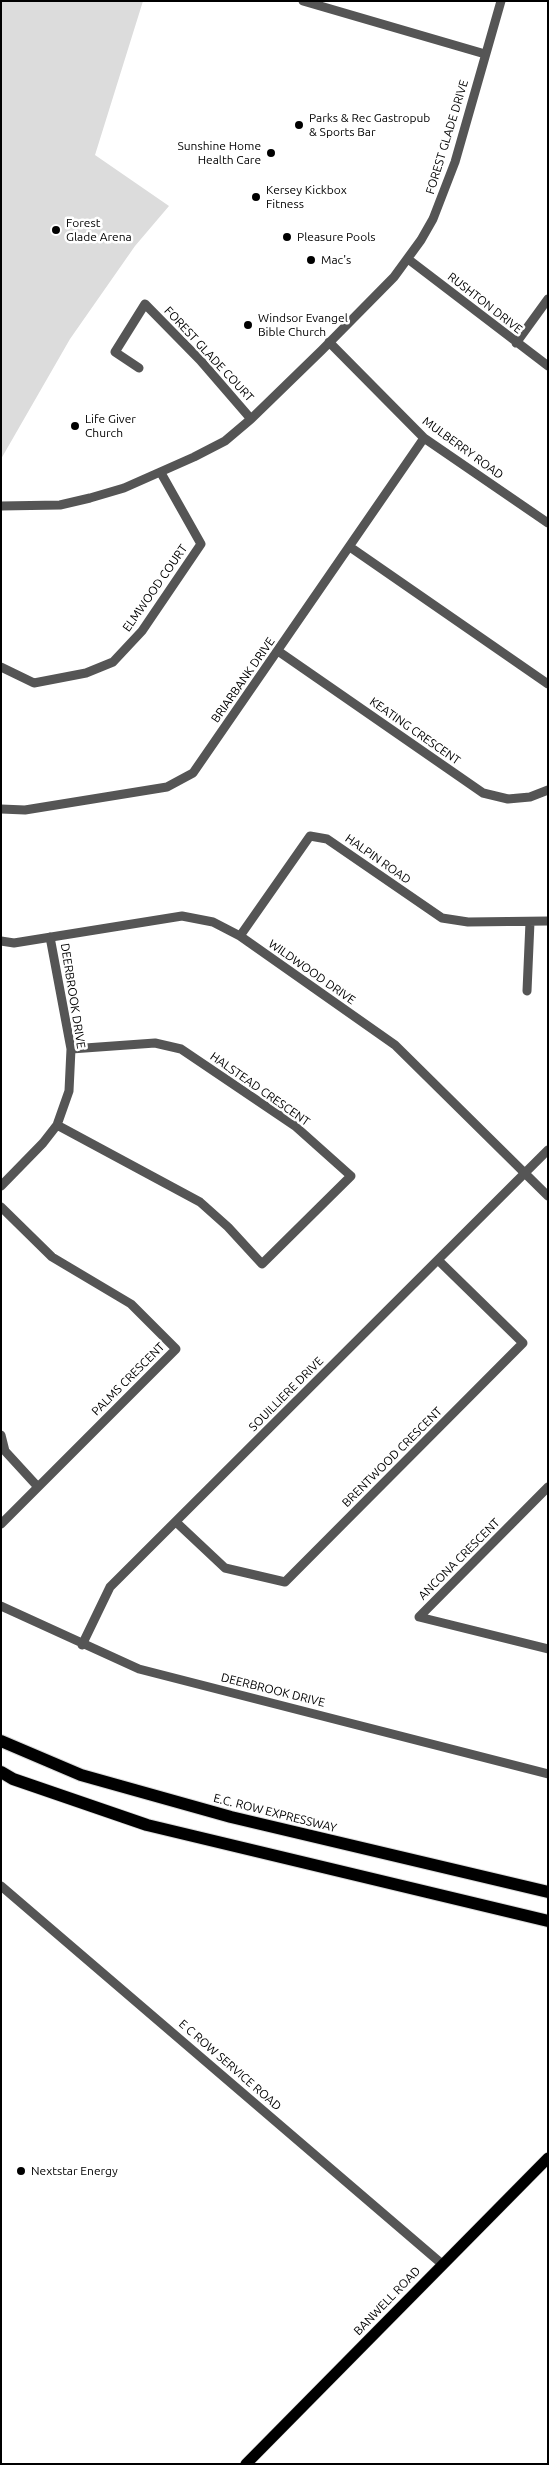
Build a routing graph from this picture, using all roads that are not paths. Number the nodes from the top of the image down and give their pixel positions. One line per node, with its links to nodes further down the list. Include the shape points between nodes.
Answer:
1 (303, 1): 3 (street)
2 (501, 1): 3 (street, FOREST GLADE DRIVE)
3 (485, 54): 4 (street, FOREST GLADE DRIVE, via 445,193)
4 (408, 259): 6 (street, FOREST GLADE DRIVE); 7 (street, RUSHTON DRIVE)
5 (548, 299): 7 (street)
6 (329, 342): 10 (street, FOREST GLADE DRIVE); 11 (street, MULBERRY ROAD)
7 (516, 344): 8 (street, RUSHTON DRIVE)
8 (548, 366)
9 (138, 368): 10 (street, FOREST GLADE COURT, via 114,352 145,304)
10 (252, 419): 12 (street, FOREST GLADE DRIVE, via 225,441)
11 (424, 438): 14 (street, MULBERRY ROAD); 15 (street, BRIARBANK DRIVE)
12 (161, 472): 13 (street, FOREST GLADE DRIVE, via 124,488 60,505); 17 (street, ELMWOOD COURT, via 201,544 142,631 114,662 86,673 34,683)
13 (1, 506)
14 (548, 524)
15 (350, 547): 16 (street, BRIARBANK DRIVE); 18 (street)
16 (278, 652): 19 (street, KEATING CRESCENT, via 484,793 523,798); 20 (street, BRIARBANK DRIVE, via 193,773 167,787 25,810)
17 (1, 667)
18 (548, 684)
19 (548, 790)
20 (1, 809)
21 (548, 921): 22 (street, HALPIN ROAD)
22 (530, 922): 23 (street, HALPIN ROAD, via 468,922 442,918 327,839 310,836); 26 (street)
23 (240, 936): 24 (street, WILDWOOD DRIVE, via 212,922 182,916); 30 (street, WILDWOOD DRIVE, via 395,1045)
24 (50, 937): 25 (street, WILDWOOD DRIVE, via 14,943); 27 (street, DEERBROOK DRIVE)
25 (1, 941)
26 (527, 991)
27 (71, 1049): 28 (street, DEERBROOK DRIVE, via 69,1091); 28 (street, HALSTEAD CRESCENT, via 155,1044 181,1049 295,1126 351,1176 262,1264 200,1202)
28 (57, 1125): 31 (street, DEERBROOK DRIVE)
29 (548, 1150): 30 (street, SOUILLIERE DRIVE)
30 (524, 1173): 32 (street, WILDWOOD DRIVE); 34 (street, SOUILLIERE DRIVE)
31 (1, 1186)
32 (548, 1196)
33 (1, 1207): 36 (street, PALMS CRESCENT, via 52,1258 131,1304 176,1349)
34 (438, 1260): 38 (street, SOUILLIERE DRIVE); 38 (street, BRENTWOOD CRESCENT, via 523,1343 285,1582 225,1568)
35 (1, 1435): 36 (street, via 5,1451)
36 (38, 1487): 39 (street, PALMS CRESCENT)
37 (548, 1487): 42 (street, ANCONA CRESCENT, via 419,1617)
38 (176, 1522): 41 (street, SOUILLIERE DRIVE, via 110,1587)
39 (1, 1524)
40 (1, 1606): 41 (street, DEERBROOK DRIVE)
41 (82, 1644): 45 (street, DEERBROOK DRIVE, via 139,1669)
42 (548, 1649)
43 (1, 1741): 47 (highway, E.C. ROW EXPRESSWAY, via 81,1775 212,1812)
44 (1, 1772): 48 (highway, via 147,1825)
45 (548, 1774)
46 (1, 1886): 50 (street, E C ROW SERVICE ROAD)
47 (548, 1892)
48 (548, 1921)
49 (548, 2158): 50 (main road, BANWELL ROAD)
50 (442, 2264): 51 (main road, BANWELL ROAD)
51 (246, 2464)

